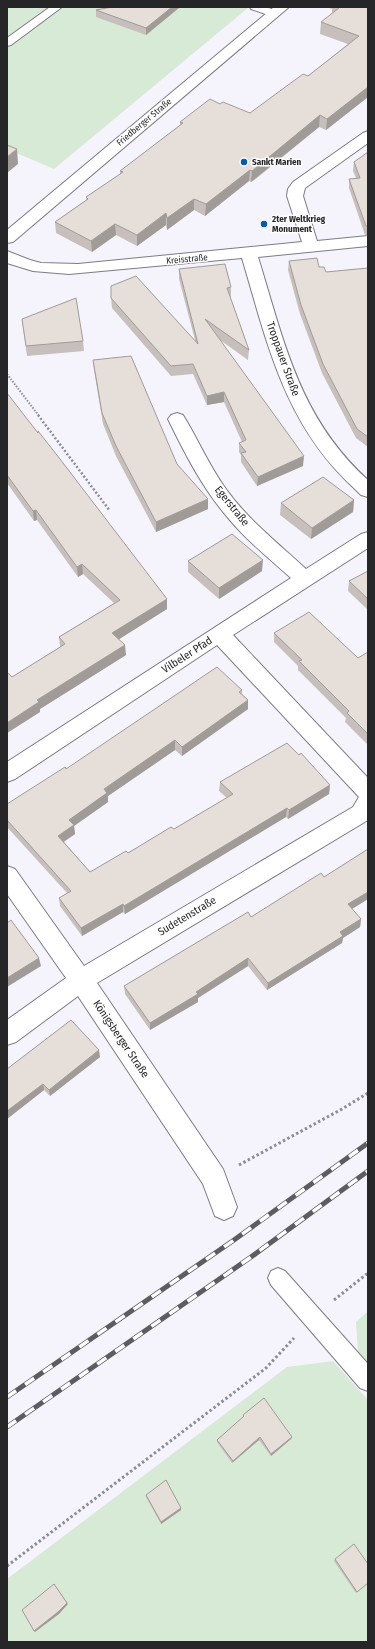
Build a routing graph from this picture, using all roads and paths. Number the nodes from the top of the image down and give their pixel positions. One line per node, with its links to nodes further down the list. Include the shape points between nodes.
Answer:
1 (57, 7): 4 (lane)
2 (255, 7): 3 (lane)
3 (278, 10): 6 (street, Friedberger Straße)
4 (7, 43)
5 (363, 140): 8 (street, via 296,189 295,196)
6 (7, 238)
7 (368, 241): 8 (street, Kreisstraße)
8 (312, 246): 9 (street, Kreisstraße)
9 (249, 253): 10 (street, Kreisstraße, via 55,270 38,268); 13 (street, Troppauer Straße, via 279,351 301,405 325,446)
10 (7, 256)
11 (7, 374): 14 (path)
12 (177, 419): 16 (street, Egerstraße, via 196,459 231,509)
13 (368, 490)
14 (110, 511)
15 (368, 540): 16 (street, Vilbeler Pfad)
16 (305, 580): 17 (street, Vilbeler Pfad)
17 (219, 634): 18 (street, Vilbeler Pfad); 19 (street)
18 (7, 773)
19 (368, 792)
20 (368, 802): 22 (street, Sudetenstraße, via 361,813)
21 (7, 876): 22 (street, Königsberger Straße)
22 (81, 980): 23 (street, Sudetenstraße); 25 (street, Königsberger Straße)
23 (7, 1034)
24 (368, 1093): 25 (path)
25 (214, 1178): 26 (street, Königsberger Straße)
26 (224, 1207)
27 (368, 1273): 29 (path)
28 (278, 1278): 29 (lane)
29 (312, 1318): 30 (lane); 31 (path, via 266,1368)
30 (368, 1380)
31 (7, 1566)

